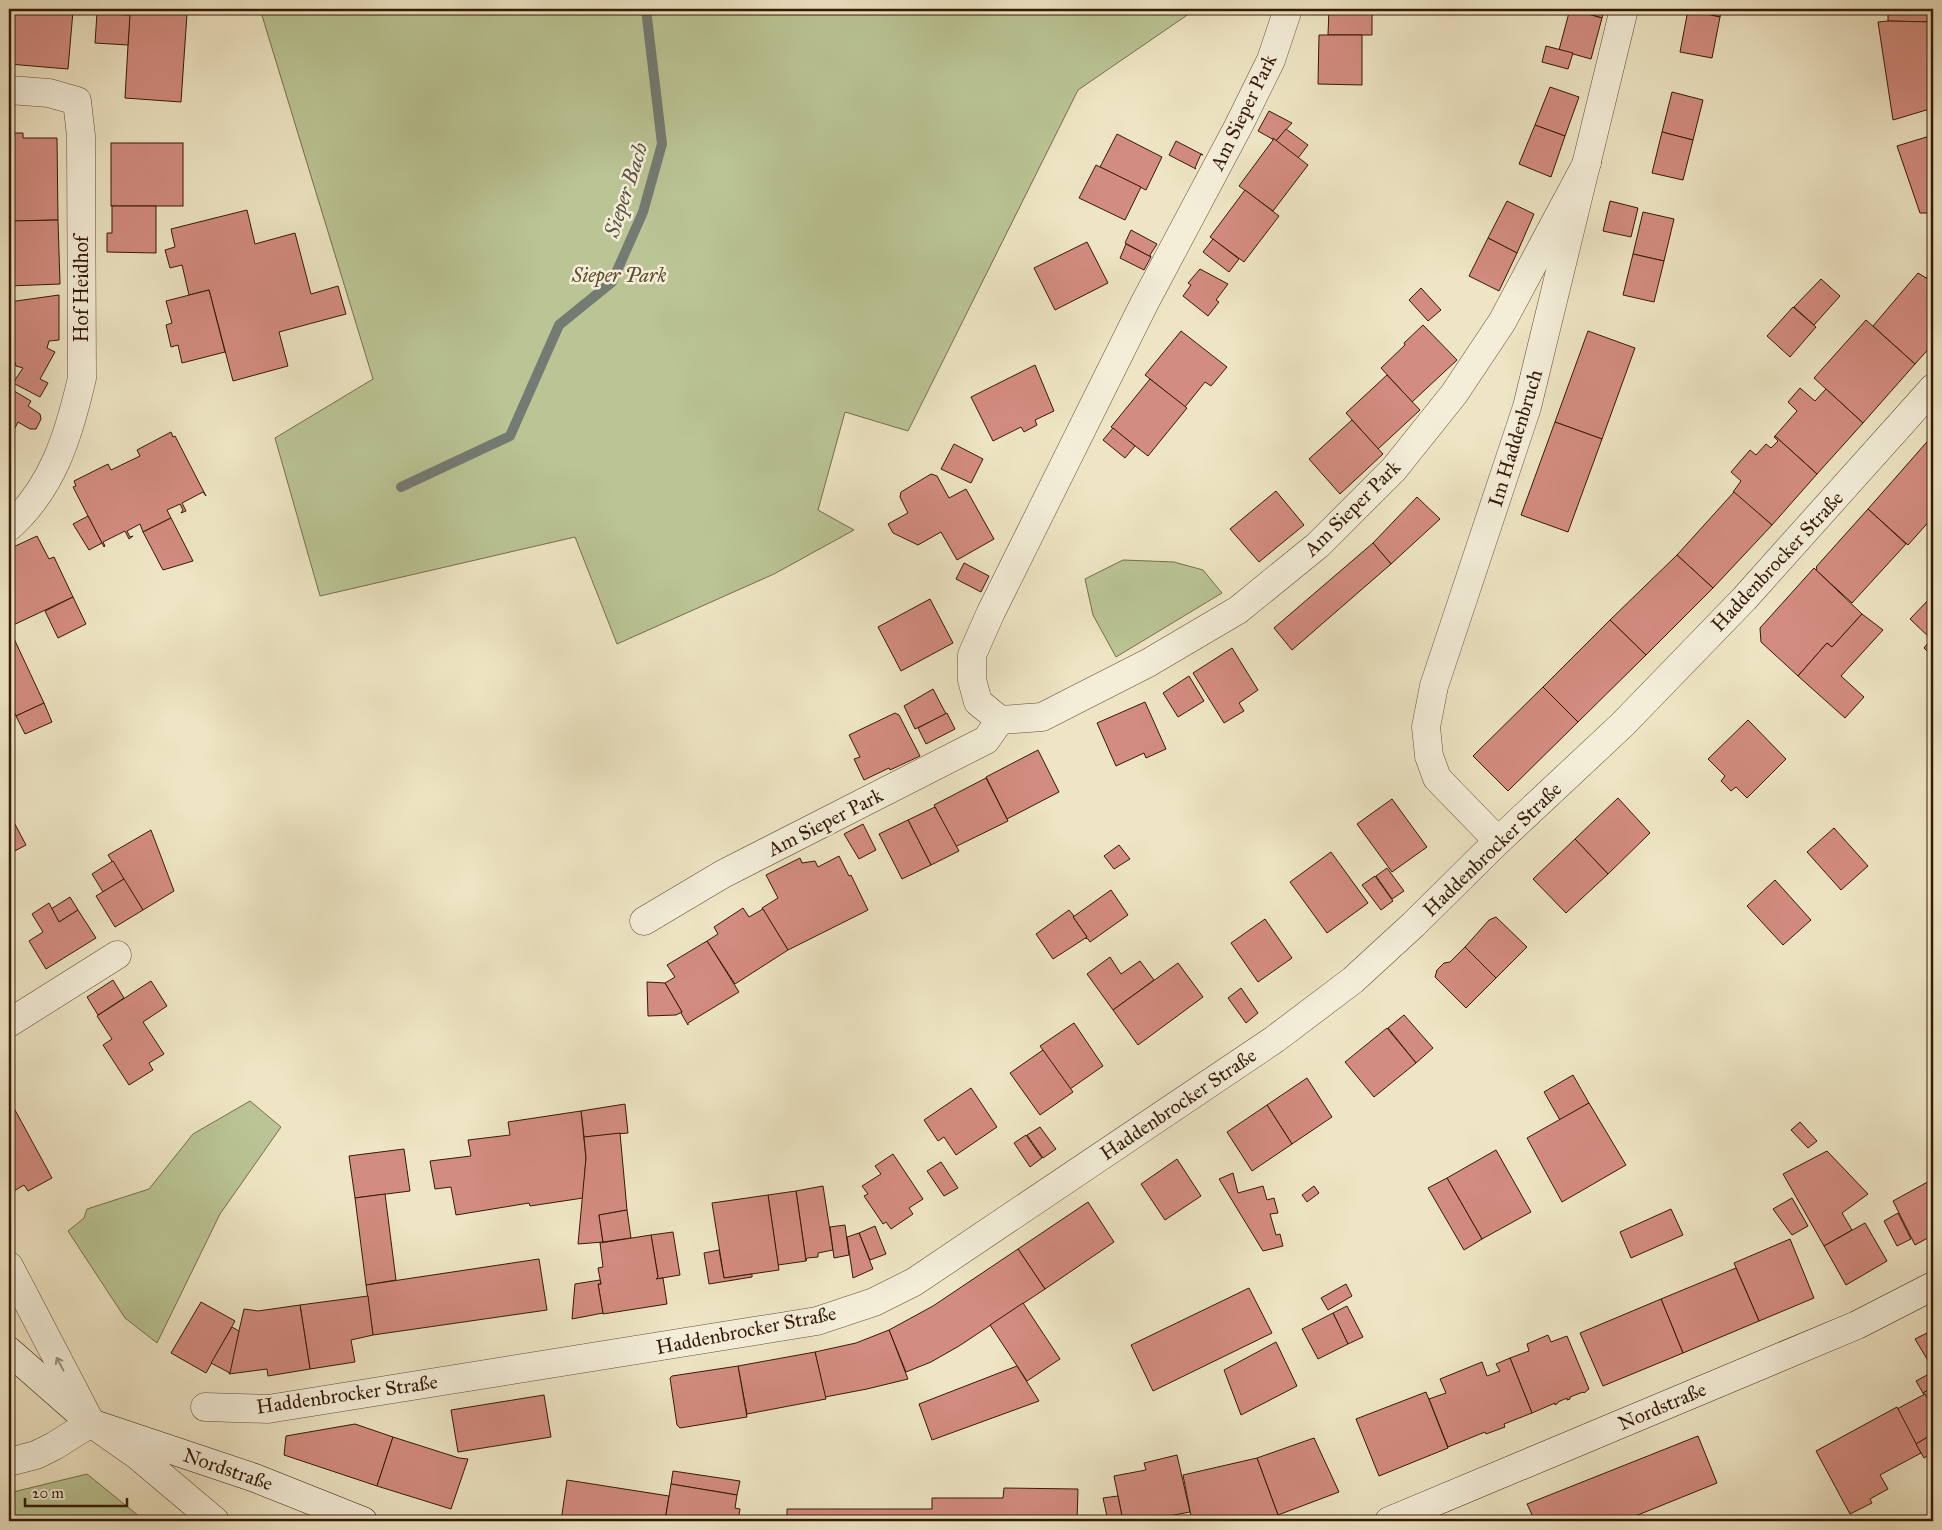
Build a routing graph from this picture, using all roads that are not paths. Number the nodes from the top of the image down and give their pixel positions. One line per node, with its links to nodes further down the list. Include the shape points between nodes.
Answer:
1 (1288, 9): 7 (street, Am Sieper Park, via 1271,60 1144,304 972,655 972,680 978,702)
2 (1624, 9): 4 (street, Im Haddenbruch)
3 (9, 90): 6 (street, Hof Heidhof, via 49,93 78,101 82,378 74,414 52,473 25,513)
4 (1587, 163): 7 (street, Am Sieper Park, via 1502,322 1454,394 1394,469 1318,545 1238,610 1148,663 1042,716); 8 (street, Im Haddenbruch, via 1527,407 1434,686 1426,727 1429,756 1437,778)
5 (1933, 388): 8 (street, Haddenbrocker Straße, via 1744,599 1623,724)
6 (9, 527)
7 (1000, 720): 9 (street, Am Sieper Park, via 986,740 723,874)
8 (1498, 841): 15 (street, Haddenbrocker Straße, via 1352,980 1275,1039 914,1282 874,1302 817,1321 268,1409)
9 (644, 921)
10 (117, 955): 11 (street)
11 (9, 1023)
12 (9, 1266): 16 (street, one-way to 12)
13 (1933, 1286): 20 (street, Nordstraße, via 1857,1325)
14 (9, 1351): 16 (street)
15 (205, 1406)
16 (91, 1423): 17 (street, via 36,1455); 18 (street, via 138,1456); 19 (street, Nordstraße, via 255,1478)
17 (9, 1462)
18 (215, 1521)
19 (363, 1521)
20 (1389, 1521)

